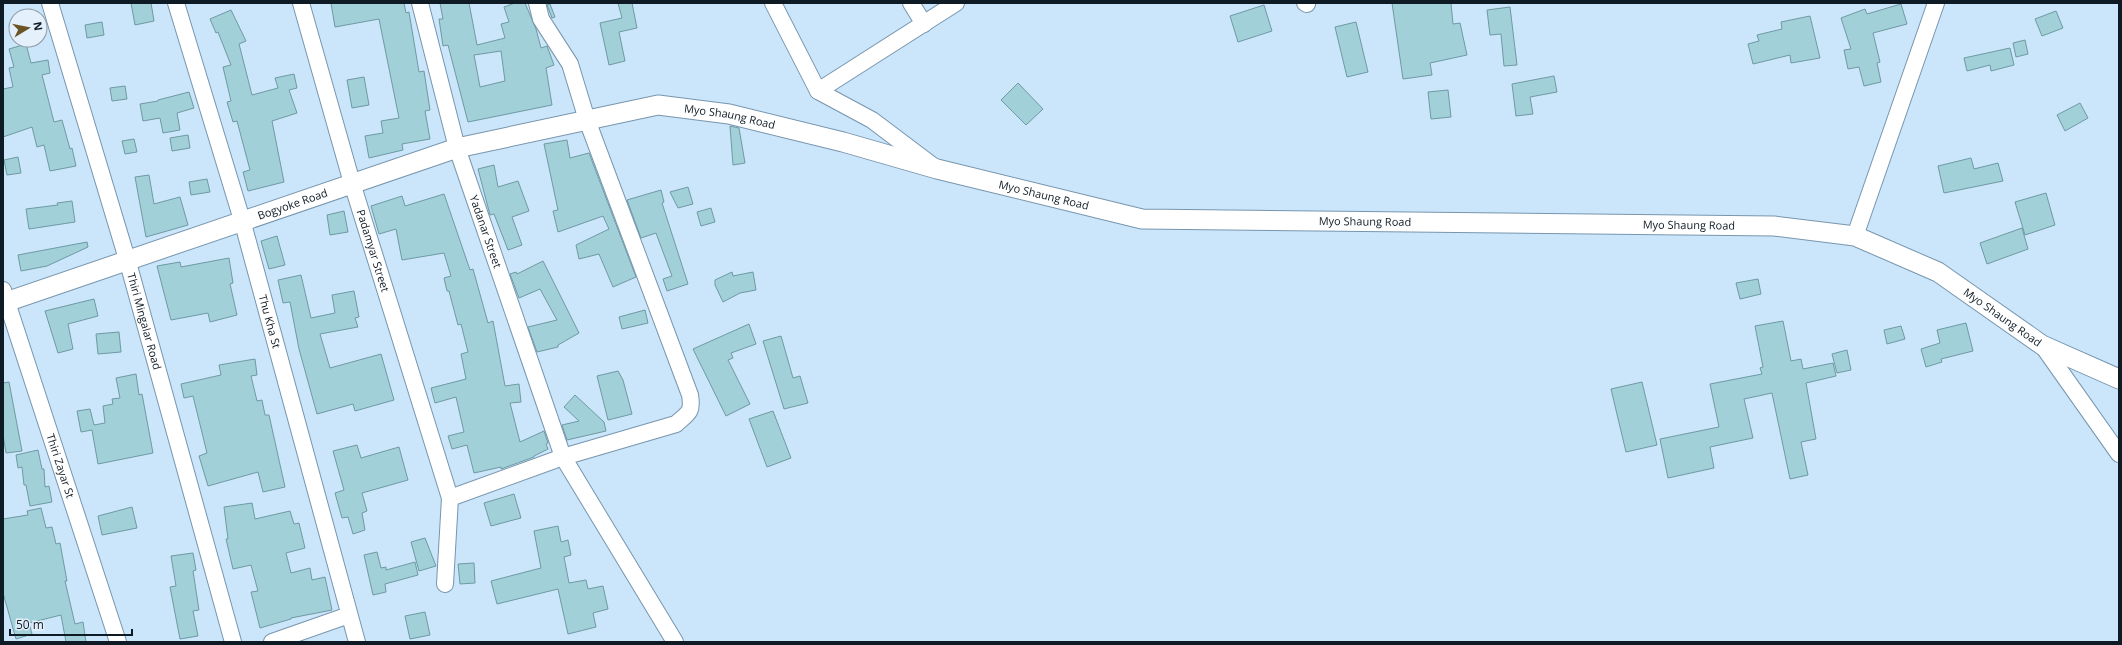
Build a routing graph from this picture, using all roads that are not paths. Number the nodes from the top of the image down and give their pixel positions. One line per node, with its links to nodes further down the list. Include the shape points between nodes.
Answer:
1 (50, 3): 18 (street, Thiri Mingalar Road)
2 (176, 3): 16 (street, Thu Kha St)
3 (301, 3): 15 (street, Padamyar Street)
4 (420, 3): 13 (street, Yadanar Street)
5 (537, 3): 12 (street, via 541,19 570,64)
6 (773, 3): 11 (street)
7 (911, 3): 10 (street)
8 (956, 3): 10 (street)
9 (1936, 3): 17 (street)
10 (924, 24): 11 (street)
11 (818, 91): 14 (street, via 872,120)
12 (587, 120): 13 (street, Bogyoke Road); 14 (street, Myo Shaung Road, via 658,104 728,114 843,142); 23 (street, via 692,406 690,412 676,424)
13 (457, 148): 15 (street, Bogyoke Road); 23 (street, Yadanar Street)
14 (937, 170): 17 (street, Myo Shaung Road, via 1142,219 1774,226)
15 (352, 184): 16 (street, Bogyoke Road); 24 (street, Padamyar Street)
16 (242, 220): 18 (street, Bogyoke Road); 26 (street, Thu Kha St)
17 (1856, 236): 20 (street, Myo Shaung Road, via 1938,272)
18 (127, 259): 19 (street, Bogyoke Road); 28 (street, Thiri Mingalar Road)
19 (4, 298): 27 (street, Thiri Zayar St)
20 (2042, 345): 21 (street, Myo Shaung Road); 22 (street)
21 (2119, 379)
22 (2119, 454)
23 (563, 457): 24 (street); 31 (street, Yadanar Street)
24 (450, 498): 25 (street)
25 (445, 584)
26 (349, 615): 29 (street); 30 (street, Thu Kha St)
27 (118, 642)
28 (233, 642)
29 (272, 642)
30 (357, 642)
31 (675, 642)

